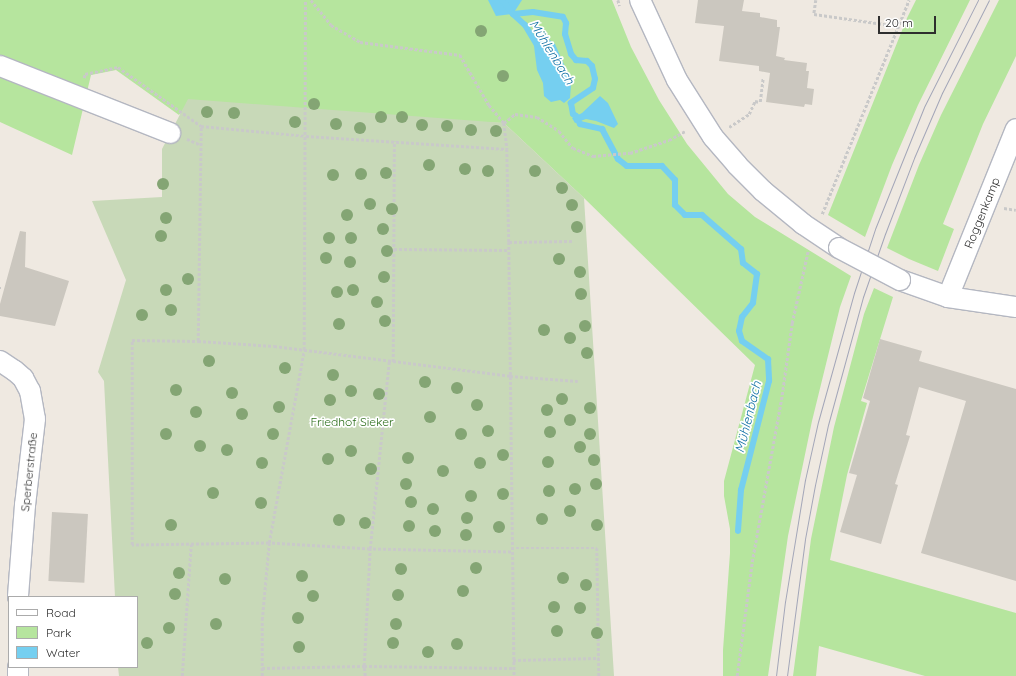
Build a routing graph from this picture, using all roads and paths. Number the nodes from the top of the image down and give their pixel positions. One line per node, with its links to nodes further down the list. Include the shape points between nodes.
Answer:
1 (305, 0): 16 (path)
2 (311, 0): 10 (path, via 331,25 360,42 460,55 489,105)
3 (640, 0): 25 (street, bridge, via 677,80 713,137 763,191 803,224 839,248 900,280)
4 (816, 0): 6 (path, via 814,14)
5 (909, 0): 6 (path)
6 (897, 26): 19 (path)
7 (0, 66): 9 (street)
8 (763, 78): 15 (path, via 760,102 755,101 750,114 726,129)
9 (76, 97): 11 (path, via 85,74 118,67); 14 (street)
10 (504, 123): 13 (path, via 514,114 537,117 559,131 573,148 593,156 630,153 669,140); 18 (path)
11 (201, 126): 16 (path); 27 (path)
12 (1016, 130): 25 (street, Roggenkamp)
13 (686, 131)
14 (170, 132)
15 (730, 134)
16 (306, 136): 17 (path); 28 (path)
17 (394, 141): 18 (path); 23 (path)
18 (507, 149): 21 (path)
19 (820, 218)
20 (572, 241): 21 (path)
21 (509, 242): 24 (path)
22 (810, 244): 50 (path, via 792,323 782,395 752,562)
23 (394, 248): 24 (path); 31 (path)
24 (508, 250): 32 (path)
25 (948, 297): 26 (street)
26 (1016, 307)
27 (198, 340): 28 (path); 35 (path, via 132,340 132,545)
28 (304, 350): 30 (path); 34 (path)
29 (0, 361): 39 (street, Sperberstraße, via 15,371 26,384 34,404 35,419)
30 (389, 361): 31 (path); 37 (path)
31 (393, 362): 32 (path)
32 (510, 376): 33 (path); 36 (path)
33 (578, 381)
34 (269, 543): 35 (path); 37 (path); 43 (path, via 262,620)
35 (191, 544): 45 (path)
36 (511, 548): 38 (path); 40 (path, via 597,548)
37 (370, 549): 38 (path); 42 (path)
38 (511, 552): 41 (path)
39 (18, 596)
40 (599, 658): 41 (path); 49 (path)
41 (513, 660): 44 (path)
42 (364, 666): 43 (path); 44 (path); 47 (path)
43 (262, 668): 46 (path)
44 (514, 668): 48 (path)
45 (182, 676)
46 (262, 676)
47 (365, 676)
48 (514, 676)
49 (599, 676)
50 (737, 676)

